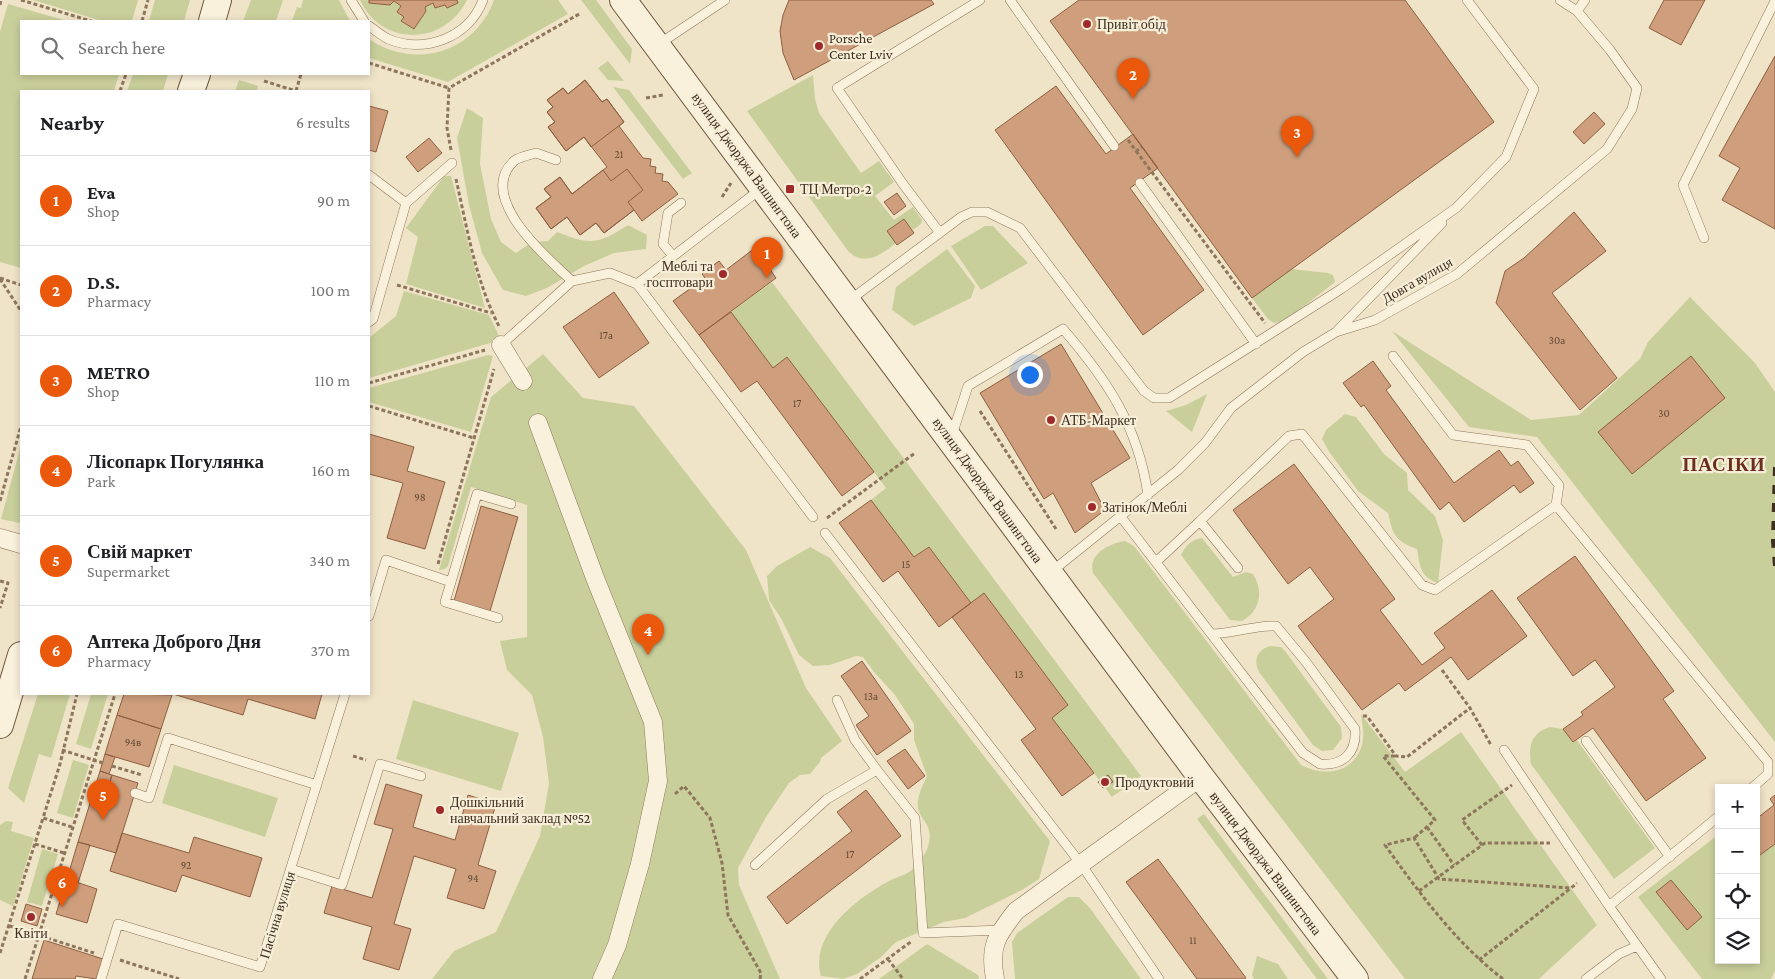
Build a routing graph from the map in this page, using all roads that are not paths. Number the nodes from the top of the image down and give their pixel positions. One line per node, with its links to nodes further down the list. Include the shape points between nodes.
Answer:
1 (218, 0): 13 (main road)
2 (351, 0): 14 (lane)
3 (482, 0): 15 (lane, via 468,24 434,44 410,45 387,39)
4 (623, 0): 16 (main road, вулиця Джорджа Вашингтона)
5 (725, 0): 16 (lane)
6 (980, 0): 28 (lane, via 837,88)
7 (1467, 0): 27 (lane, via 1534,89 1506,157)
8 (1560, 0): 12 (lane)
9 (1585, 0): 12 (lane)
10 (1013, 1): 19 (lane)
11 (1775, 1): 29 (lane, via 1683,185)
12 (1577, 11): 35 (lane, Довга вулиця, via 1637,88 1632,109 1607,149 1457,274 1375,320)
13 (212, 20)
14 (363, 20)
15 (370, 27)
16 (658, 44): 24 (main road, вулиця Джорджа Вашингтона)
17 (197, 75): 18 (main road)
18 (192, 90)
19 (1114, 146)
20 (556, 160): 31 (lane, via 536,153 514,161 504,177 503,197 517,224 542,254)
21 (452, 162): 25 (lane)
22 (370, 176): 25 (lane)
23 (1140, 183): 36 (lane)
24 (762, 188): 30 (lane); 33 (main road, вулиця Джорджа Вашингтона)
25 (406, 203): 34 (lane)
26 (681, 203): 30 (lane, via 668,213 663,244)
27 (1456, 208): 35 (lane); 36 (lane, via 1341,290)
28 (940, 233): 33 (lane); 36 (lane, via 961,218 980,211 998,215 1020,228 1144,391 1154,398 1169,398)
29 (1704, 238)
30 (673, 256): 32 (lane)
31 (572, 281): 32 (lane, via 610,273); 37 (lane)
32 (637, 284): 46 (lane)
33 (848, 302): 41 (main road, вулиця Джорджа Вашингтона)
34 (370, 321)
35 (1336, 332): 42 (lane, Довга вулиця, via 1303,352 1231,408 1205,443)
36 (1256, 344)
37 (501, 345): 39 (street)
38 (1393, 356): 44 (lane, via 1452,435 1527,445 1560,485)
39 (523, 381)
40 (538, 423): 79 (street, via 653,722 658,781 640,864 617,945)
41 (950, 440): 42 (lane, via 968,386 1063,329 1086,356 1127,418 1141,454); 53 (main road, вулиця Джорджа Вашингтона)
42 (1148, 495): 45 (lane, Довга вулиця)
43 (511, 504): 54 (lane, via 477,494)
44 (1556, 504): 47 (lane, via 1435,590 1422,585 1302,434 1290,436); 67 (lane, via 1768,762 1768,774)
45 (1121, 517): 51 (lane); 53 (lane, Довга вулиця)
46 (816, 520)
47 (1200, 522): 51 (lane); 52 (lane)
48 (825, 533): 72 (lane)
49 (0, 538): 50 (street)
50 (20, 544)
51 (1156, 562): 57 (lane)
52 (1238, 568)
53 (1049, 574): 66 (main road, вулиця Джорджа Вашингтона)
54 (451, 582): 55 (lane, via 386,560); 56 (lane, via 445,602)
55 (370, 613)
56 (498, 618)
57 (1211, 634): 57 (lane, via 1311,760 1330,765 1348,757 1354,748 1355,729 1276,626 1260,625)
58 (20, 658): 61 (main road)
59 (345, 695): 68 (lane, Пасічна вулиця)
60 (838, 700): 64 (lane, via 855,740)
61 (0, 724)
62 (1586, 741): 71 (lane)
63 (1504, 750): 75 (lane)
64 (877, 770): 73 (lane, via 827,799); 76 (lane, via 915,818 923,933)
65 (421, 776): 74 (lane, via 380,764 342,885)
66 (1201, 777): 72 (street); 82 (main road, вулиця Джорджа Вашингтона)
67 (1757, 784)
68 (317, 785): 69 (lane, via 168,738 149,798); 74 (lane, Пасічна вулиця)
69 (135, 793)
70 (1715, 819): 71 (lane)
71 (1670, 857): 75 (lane)
72 (1081, 864): 76 (street, via 1016,911); 81 (lane)
73 (755, 865)
74 (291, 869): 78 (lane, Пасічна вулиця, via 260,968 118,924)
75 (1609, 906): 77 (lane)
76 (1001, 930): 80 (street, via 992,959)
77 (1637, 946): 83 (lane, via 1619,954); 84 (lane)
78 (101, 979)
79 (602, 979)
80 (995, 979)
81 (1159, 979)
82 (1355, 979)
83 (1586, 979)
84 (1661, 979)

